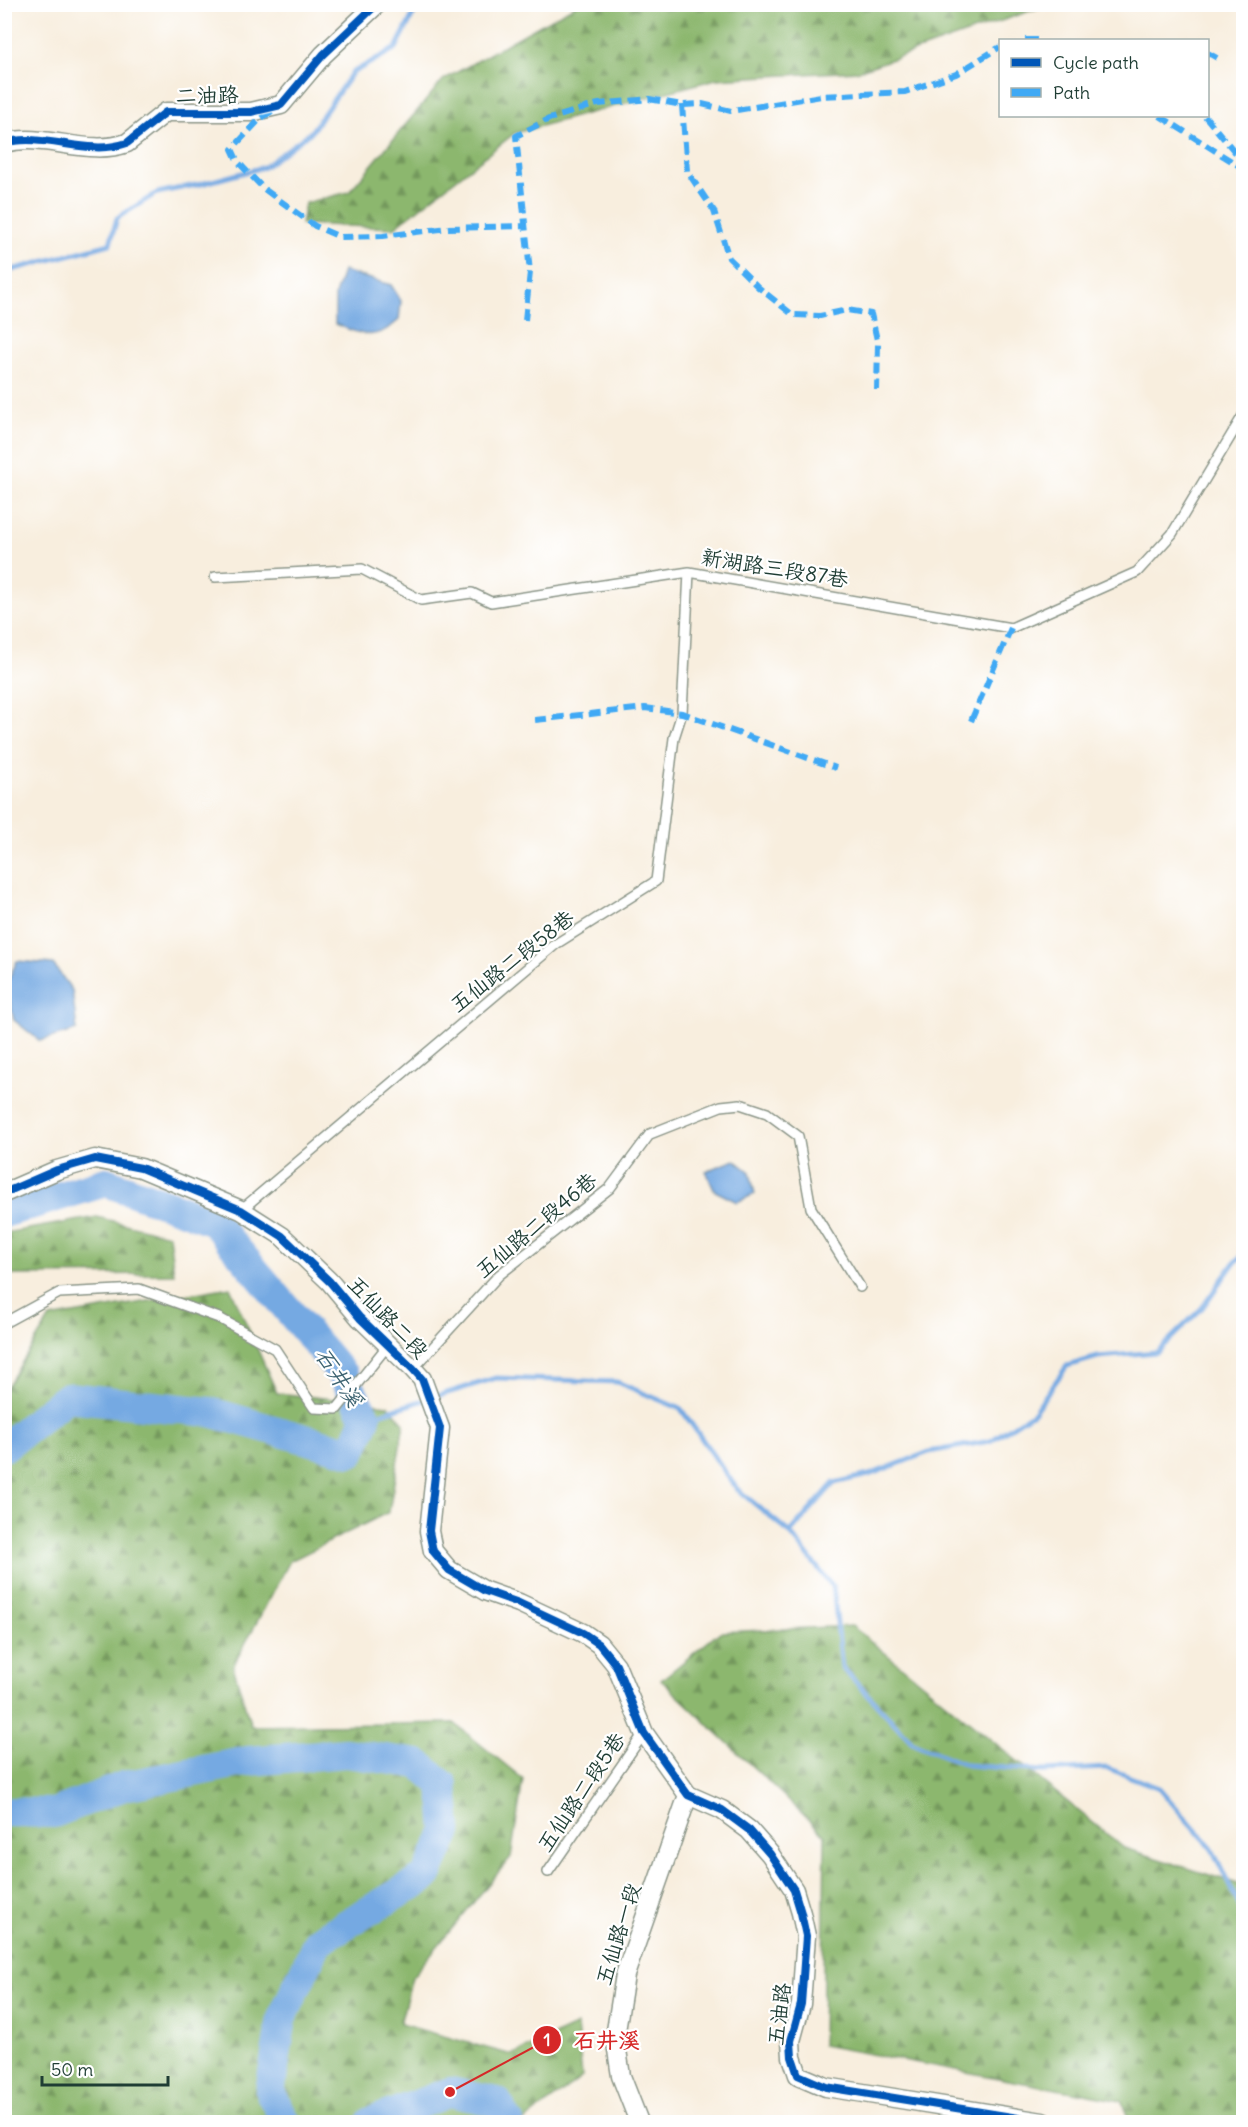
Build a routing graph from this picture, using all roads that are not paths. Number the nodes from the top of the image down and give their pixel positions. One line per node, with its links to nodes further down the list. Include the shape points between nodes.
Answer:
1 (377, 4): 2 (street, 二油路, via 323,55 280,105 251,112 166,112 119,146)
2 (4, 143)
3 (1244, 414): 4 (lane, 新湖路三段87巷, via 1172,534 1137,572 1011,628)
4 (689, 572): 5 (lane, 新湖路三段87巷, via 491,602 472,592 421,600 362,569); 7 (lane, 五仙路二段58巷, via 682,713 674,738 656,881 556,944)
5 (215, 577)
6 (4, 1192): 7 (street, 五仙路二段, via 95,1159 141,1168)
7 (242, 1210): 10 (street, 五仙路二段, via 282,1236)
8 (860, 1287): 11 (lane, 五仙路二段46巷, via 811,1208 798,1136 767,1113 740,1104 722,1106 650,1134 610,1188 499,1275)
9 (4, 1323): 10 (lane, via 59,1293 139,1289 219,1318 275,1349 314,1408 337,1409)
10 (388, 1346): 11 (street, 五仙路二段)
11 (418, 1374): 12 (street, 五仙路二段, via 440,1428 429,1531 433,1551 449,1570 476,1586 599,1644 616,1665)
12 (644, 1733): 13 (street, 五仙路二段); 14 (lane, 五仙路二段5巷)
13 (688, 1795): 15 (street, 五仙路一段, via 625,1975 615,2037 621,2076); 16 (street, 五油路, via 722,1810 749,1830 794,1890 806,1936 801,2004 792,2041 798,2075 825,2087)
14 (548, 1872)
15 (639, 2122)
16 (1043, 2122)

